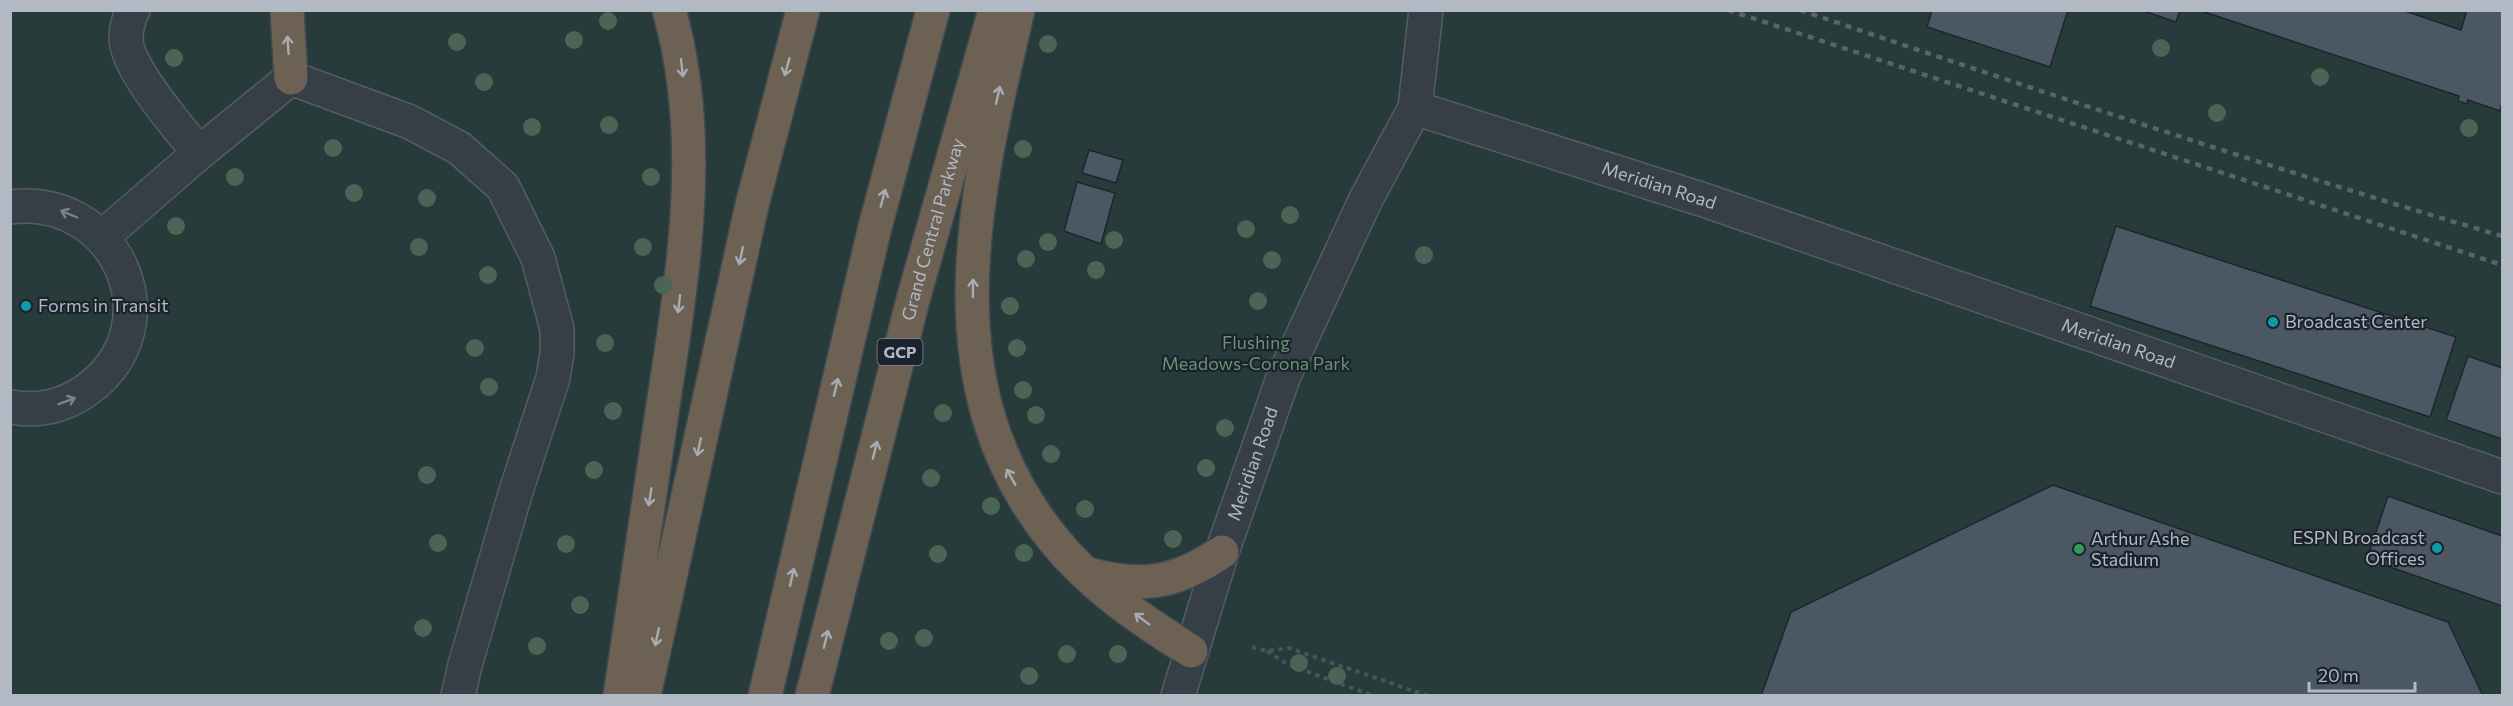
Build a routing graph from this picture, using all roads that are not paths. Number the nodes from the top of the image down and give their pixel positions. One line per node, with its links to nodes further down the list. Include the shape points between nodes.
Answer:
1 (133, 10): 11 (street, via 126,39 132,61)
2 (287, 10): 9 (highway, one-way to 2)
3 (669, 10): 20 (highway, one-way to 20, via 686,103 687,231)
4 (803, 10): 21 (highway, one-way to 21, via 752,205)
5 (933, 10): 22 (highway, one-way to 5, via 874,231)
6 (995, 10): 23 (highway, Grand Central Parkway / GCP, one-way to 6, via 914,296)
7 (1018, 10): 17 (highway, one-way to 7, via 1026,504 1006,467 990,428 975,352 973,268 980,185)
8 (1426, 10): 10 (street)
9 (291, 78): 11 (street); 19 (street, via 410,122 459,148 503,187 538,258 557,329 553,378 516,491)
10 (1415, 108): 15 (street, Meridian Road, via 1707,201); 16 (street, Meridian Road, via 1366,199 1283,378)
11 (199, 153): 13 (street)
12 (10, 207): 13 (street, one-way to 12, via 80,219 54,208)
13 (102, 237): 14 (street, one-way to 13, via 52,407 76,398 98,382 115,361 126,336 130,310 127,283 118,258)
14 (10, 407)
15 (2502, 477)
16 (1222, 552): 17 (highway, via 1183,575 1159,582 1110,580); 18 (street, Meridian Road)
17 (1085, 573): 18 (highway, one-way to 17, via 1150,626)
18 (1191, 651): 24 (street, Meridian Road)
19 (458, 696)
20 (620, 696)
21 (644, 696)
22 (765, 696)
23 (812, 696)
24 (1178, 696)

